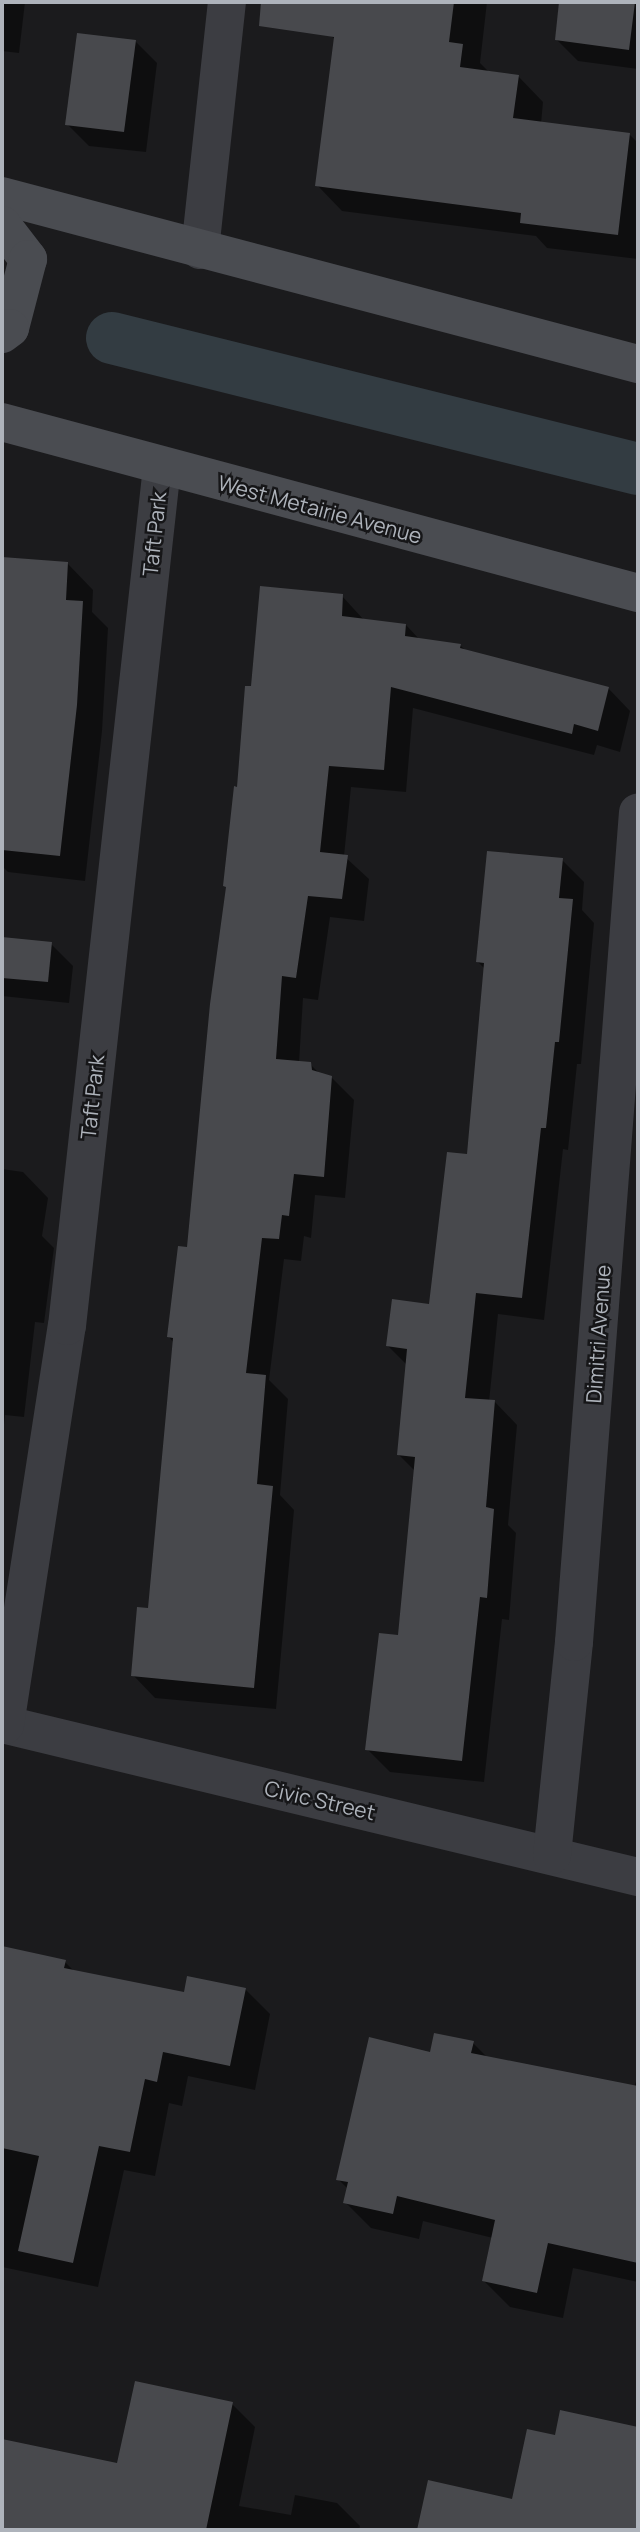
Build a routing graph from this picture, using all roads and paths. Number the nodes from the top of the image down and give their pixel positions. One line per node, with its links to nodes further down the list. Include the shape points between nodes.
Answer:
1 (227, 2): 4 (street)
2 (2, 196): 4 (main road)
3 (2, 225): 5 (main road, via 28,259 10,328)
4 (200, 250): 6 (main road)
5 (2, 334)
6 (638, 365)
7 (2, 422): 8 (main road, West Metairie Avenue)
8 (162, 467): 9 (main road, West Metairie Avenue); 11 (street, Taft Park, via 67,1326)
9 (638, 593)
10 (638, 812): 12 (street, Dimitri Avenue, via 574,1642)
11 (4, 1724): 12 (street, Civic Street)
12 (552, 1855): 13 (street, Civic Street)
13 (638, 1877)

